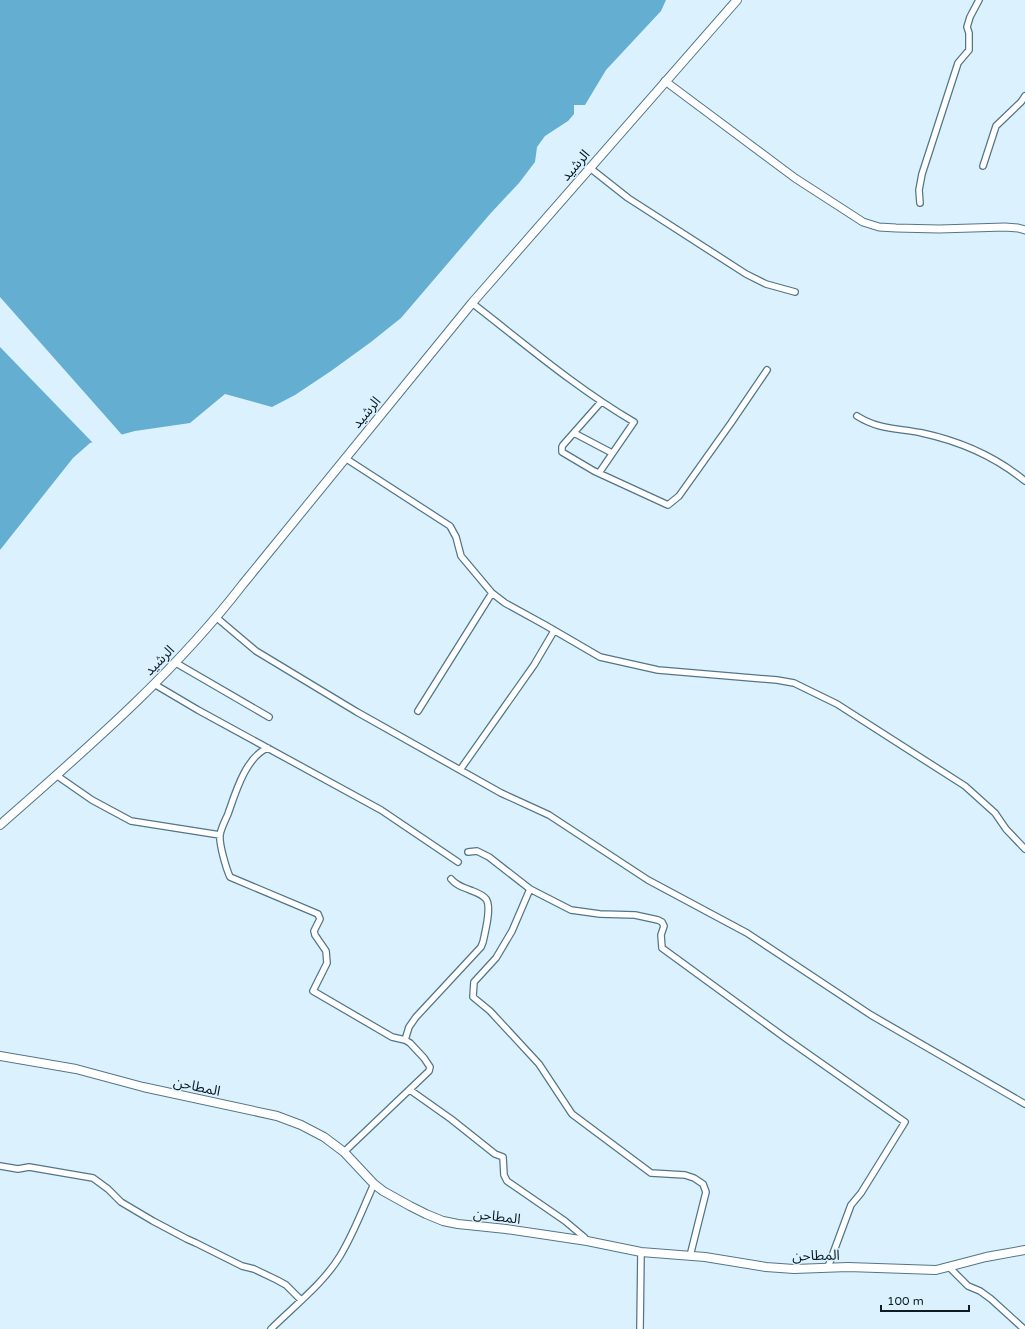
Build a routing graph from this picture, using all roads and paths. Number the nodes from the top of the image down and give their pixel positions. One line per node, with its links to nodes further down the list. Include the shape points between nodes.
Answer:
1 (736, 0): 3 (main road, الرشيد)
2 (979, 0): 7 (street, via 967,26 969,50 958,63 922,174)
3 (666, 81): 6 (main road, الرشيد); 8 (street, via 795,178 863,222 879,227 896,228 1004,227)
4 (1025, 96): 5 (street, via 996,126)
5 (983, 166)
6 (590, 168): 9 (street, via 628,198 746,274 766,284); 10 (main road, الرشيد)
7 (920, 203)
8 (1025, 230)
9 (795, 292)
10 (472, 303): 12 (street); 16 (main road, الرشيد)
11 (767, 370): 17 (street, via 680,496 668,505)
12 (601, 402): 14 (street); 15 (street, via 634,422)
13 (857, 416): 18 (street, via 879,426 921,433 979,451)
14 (574, 433): 15 (street); 17 (street, via 562,447 562,452)
15 (612, 453): 17 (street)
16 (345, 458): 19 (street, via 450,526 456,536 461,556); 20 (main road, الرشيد)
17 (599, 473)
18 (1024, 479)
19 (492, 593): 21 (street); 24 (street)
20 (217, 618): 22 (main road, الرشيد); 27 (street, via 256,651)
21 (554, 631): 27 (street, via 534,665); 31 (street, via 600,657 644,667 794,683 837,704 965,786 995,813)
22 (176, 663): 23 (main road, الرشيد); 25 (street)
23 (154, 684): 26 (street); 28 (main road, الرشيد)
24 (418, 711)
25 (269, 717)
26 (268, 748): 30 (street, via 258,753 239,783); 33 (street, via 381,810)
27 (460, 770): 39 (street, via 501,793 550,815 648,880 747,933 871,1015)
28 (56, 775): 29 (main road, الرشيد); 30 (street, via 92,800 131,821)
29 (0, 825)
30 (220, 835): 36 (street, via 230,876 320,916 314,932 326,950 327,963 313,991 392,1037)
31 (1025, 849)
32 (468, 852): 35 (street, via 477,851 489,857)
33 (458, 862)
34 (451, 879): 36 (street, via 455,884 487,900 488,912 483,942 416,1017 409,1027)
35 (530, 889): 46 (street, via 512,931 496,958 474,982 473,997 490,1011 539,1064 572,1114 651,1173 685,1175 703,1184 706,1192); 47 (street, via 571,910 635,915 662,922 662,948 905,1122 851,1205)
36 (405, 1040): 38 (street, via 430,1067)
37 (0, 1056): 40 (main road, المطاحن, via 76,1069 143,1087 277,1116 324,1137)
38 (410, 1090): 40 (street); 43 (street, via 503,1158 507,1181 565,1221)
39 (1025, 1104)
40 (344, 1152): 42 (main road, المطاحن)
41 (0, 1166): 49 (street, via 18,1169 29,1167 93,1178 121,1202 153,1221 286,1285)
42 (374, 1184): 43 (main road, المطاحن, via 410,1206 443,1220); 49 (street, via 340,1256)
43 (587, 1241): 45 (main road, المطاحن)
44 (1025, 1250): 48 (main road, المطاحن)
45 (641, 1252): 46 (main road, المطاحن); 51 (street)
46 (690, 1256): 47 (main road, المطاحن, via 794,1269)
47 (828, 1267): 48 (main road, المطاحن, via 936,1270)
48 (949, 1267): 52 (street, via 968,1286 991,1299)
49 (301, 1300): 50 (street)
50 (271, 1329)
51 (640, 1329)
52 (1024, 1329)

